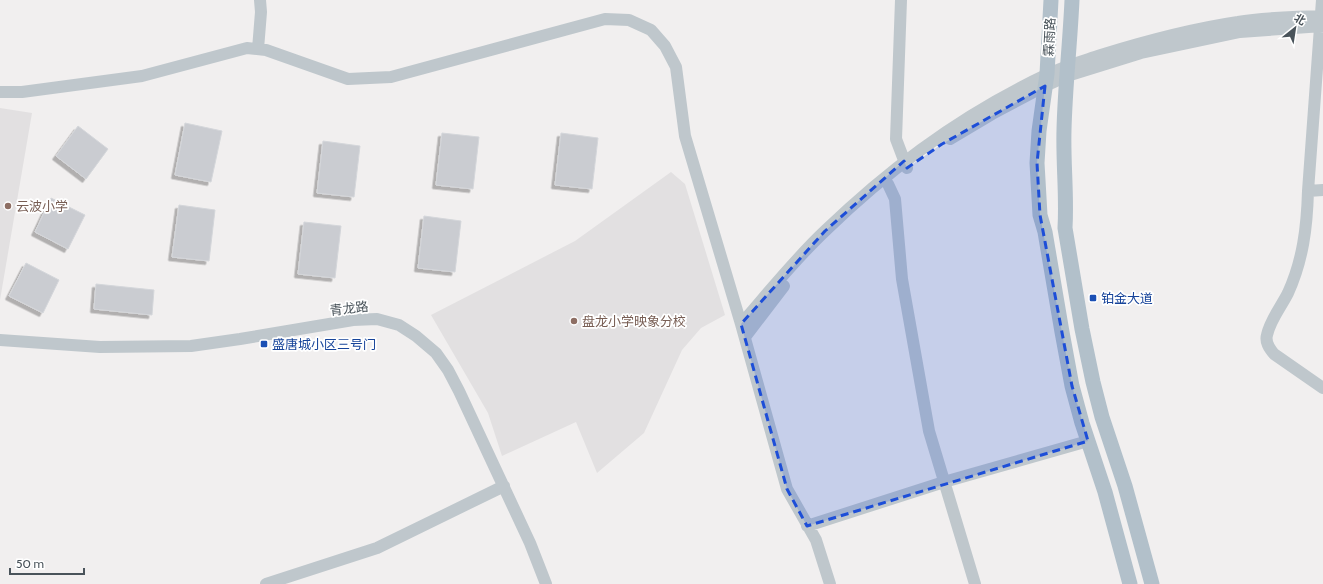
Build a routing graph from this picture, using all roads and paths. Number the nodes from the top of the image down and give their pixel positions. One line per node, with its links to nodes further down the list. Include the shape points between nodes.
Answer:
1 (260, 0): 7 (street, via 262,12)
2 (901, 0): 11 (street, via 896,140)
3 (1051, 0): 9 (main road, 霖雨路)
4 (1072, 0): 8 (main road, 霖雨路)
5 (1322, 0): 6 (street)
6 (1322, 21): 8 (street, via 1240,32); 14 (street)
7 (258, 49): 10 (street, via 247,48 142,76 22,92); 15 (street, via 348,79 391,77 605,19 629,20 651,30 666,46 676,67 685,136)
8 (1067, 71): 9 (street); 28 (main road, via 1063,162 1065,228 1093,382)
9 (1046, 80): 11 (street, via 987,105); 19 (main road, via 1037,163 1040,215 1072,386)
10 (0, 92)
11 (906, 165): 12 (street); 15 (street, via 825,231)
12 (888, 184): 16 (street, via 830,235 804,262); 20 (street, via 895,199 902,279 929,431)
13 (1323, 190): 14 (street)
14 (1308, 191): 18 (street, via 1307,222 1300,258 1288,292 1266,336 1268,347 1274,354)
15 (741, 324): 16 (street)
16 (744, 337): 22 (street, via 787,489)
17 (0, 340): 21 (street, 青龙路, via 100,347 191,346 353,320 377,319 399,325 436,353 448,370)
18 (1323, 388)
19 (1088, 441): 20 (street); 27 (main road)
20 (944, 482): 22 (street); 26 (street)
21 (504, 486): 23 (street, via 377,548); 24 (street, 青龙路)
22 (807, 526): 25 (street, via 816,540)
23 (266, 584)
24 (546, 584)
25 (830, 584)
26 (975, 584)
27 (1130, 584)
28 (1152, 584)

